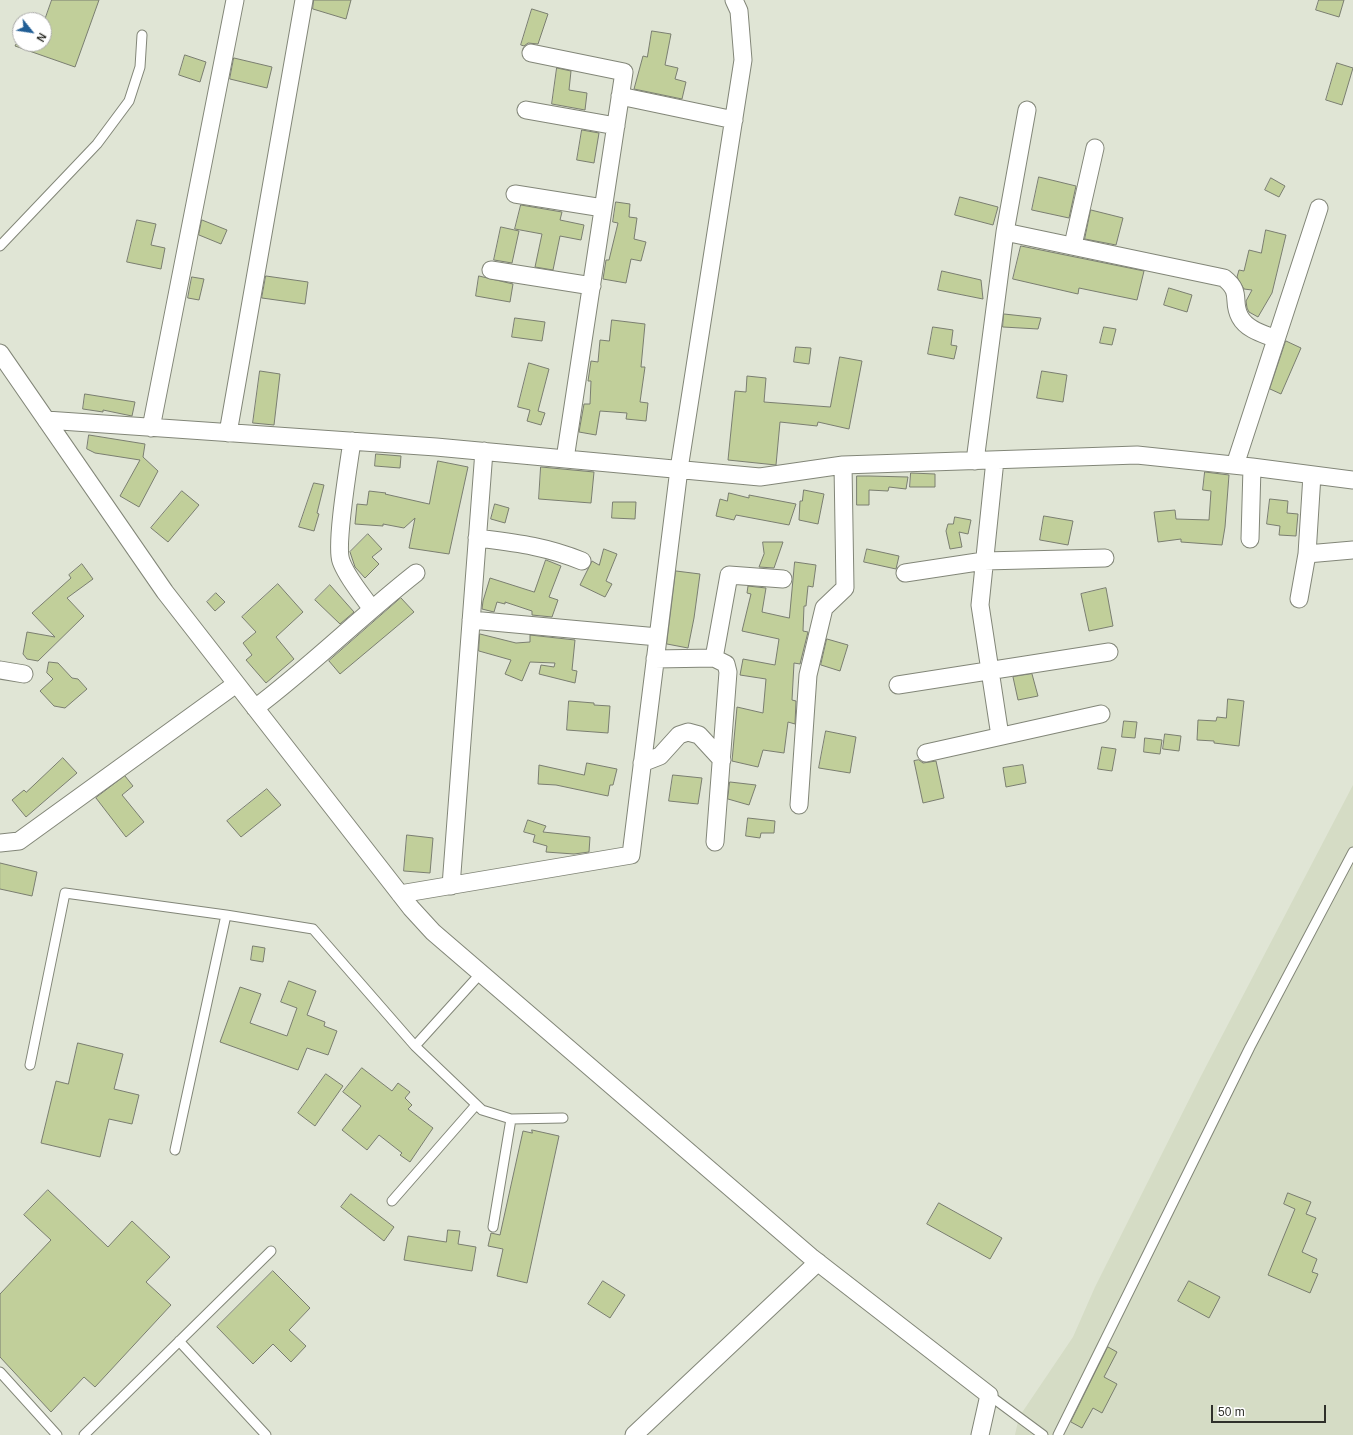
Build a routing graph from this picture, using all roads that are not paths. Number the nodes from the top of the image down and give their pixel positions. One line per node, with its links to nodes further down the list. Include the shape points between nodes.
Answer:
1 (234, 0): 23 (street)
2 (304, 0): 24 (street)
3 (734, 0): 9 (street, via 739,11 743,60)
4 (142, 35): 17 (lane, via 140,67 129,101 97,144)
5 (531, 53): 6 (street, via 624,72)
6 (620, 96): 9 (street); 10 (street)
7 (526, 110): 10 (street)
8 (1027, 110): 15 (street)
9 (734, 120): 33 (street)
10 (616, 126): 13 (street)
11 (1095, 148): 16 (street)
12 (515, 194): 13 (street)
13 (603, 208): 19 (street)
14 (1319, 208): 20 (street)
15 (1005, 232): 16 (street); 29 (street)
16 (1073, 245): 20 (street, via 1224,278 1233,285 1239,316 1245,324)
17 (0, 246)
18 (491, 270): 19 (street)
19 (592, 286): 27 (street)
20 (1276, 340): 31 (street)
21 (0, 353): 22 (street)
22 (46, 420): 23 (street); 56 (street, via 165,592)
23 (151, 428): 24 (street)
24 (228, 433): 25 (street)
25 (352, 441): 26 (street); 47 (street, via 340,560)
26 (484, 451): 27 (street); 36 (street)
27 (565, 459): 33 (street)
28 (995, 460): 29 (street); 31 (street, via 1137,455); 42 (street)
29 (975, 461): 30 (street)
30 (843, 465): 33 (street, via 760,477); 64 (street, via 845,588 824,608 808,675)
31 (1235, 466): 32 (street)
32 (1252, 467): 34 (street); 37 (street)
33 (679, 469): 49 (street)
34 (1312, 475): 35 (street); 39 (street)
35 (1353, 480)
36 (477, 538): 41 (street, via 556,550); 48 (street)
37 (1250, 539)
38 (1353, 550): 39 (street)
39 (1307, 554): 46 (street)
40 (1105, 558): 42 (street)
41 (582, 561)
42 (984, 561): 44 (street); 54 (street, via 980,605)
43 (416, 573): 47 (street)
44 (904, 573)
45 (783, 579): 51 (street, via 729,575)
46 (1299, 599)
47 (371, 608): 58 (street, via 289,682)
48 (471, 620): 49 (street); 68 (street)
49 (658, 637): 52 (street)
50 (1109, 652): 54 (street)
51 (714, 658): 52 (street); 62 (street, via 726,664 728,672)
52 (655, 659): 63 (street)
53 (0, 670): 55 (street)
54 (990, 670): 57 (street); 60 (street)
55 (24, 674)
56 (236, 684): 58 (street); 66 (street, via 19,840)
57 (898, 686)
58 (255, 708): 69 (street)
59 (1101, 714): 60 (street)
60 (1000, 736): 61 (street)
61 (926, 753)
62 (722, 760): 63 (street, via 698,735 688,732 680,735 660,756); 65 (street)
63 (642, 763): 68 (street, via 631,855)
64 (799, 805)
65 (715, 842)
66 (0, 843)
67 (1353, 852): 91 (lane, via 1250,1047)
68 (451, 886): 69 (street)
69 (400, 894): 71 (street, via 433,932)
70 (226, 914): 72 (lane, via 313,929); 73 (lane, via 65,892); 77 (lane)
71 (481, 973): 72 (lane); 81 (street)
72 (414, 1046): 74 (lane)
73 (30, 1065)
74 (476, 1105): 76 (lane, via 482,1110); 78 (lane)
75 (562, 1118): 76 (lane)
76 (511, 1119): 79 (lane)
77 (175, 1150)
78 (392, 1201)
79 (493, 1227)
80 (271, 1252): 82 (lane)
81 (818, 1262): 84 (street); 88 (street)
82 (180, 1341): 86 (lane); 87 (lane)
83 (0, 1372): 85 (lane)
84 (990, 1394): 89 (street); 90 (lane)
85 (57, 1435)
86 (84, 1435)
87 (266, 1435)
88 (634, 1435)
89 (980, 1435)
90 (1043, 1435)
91 (1058, 1435)

